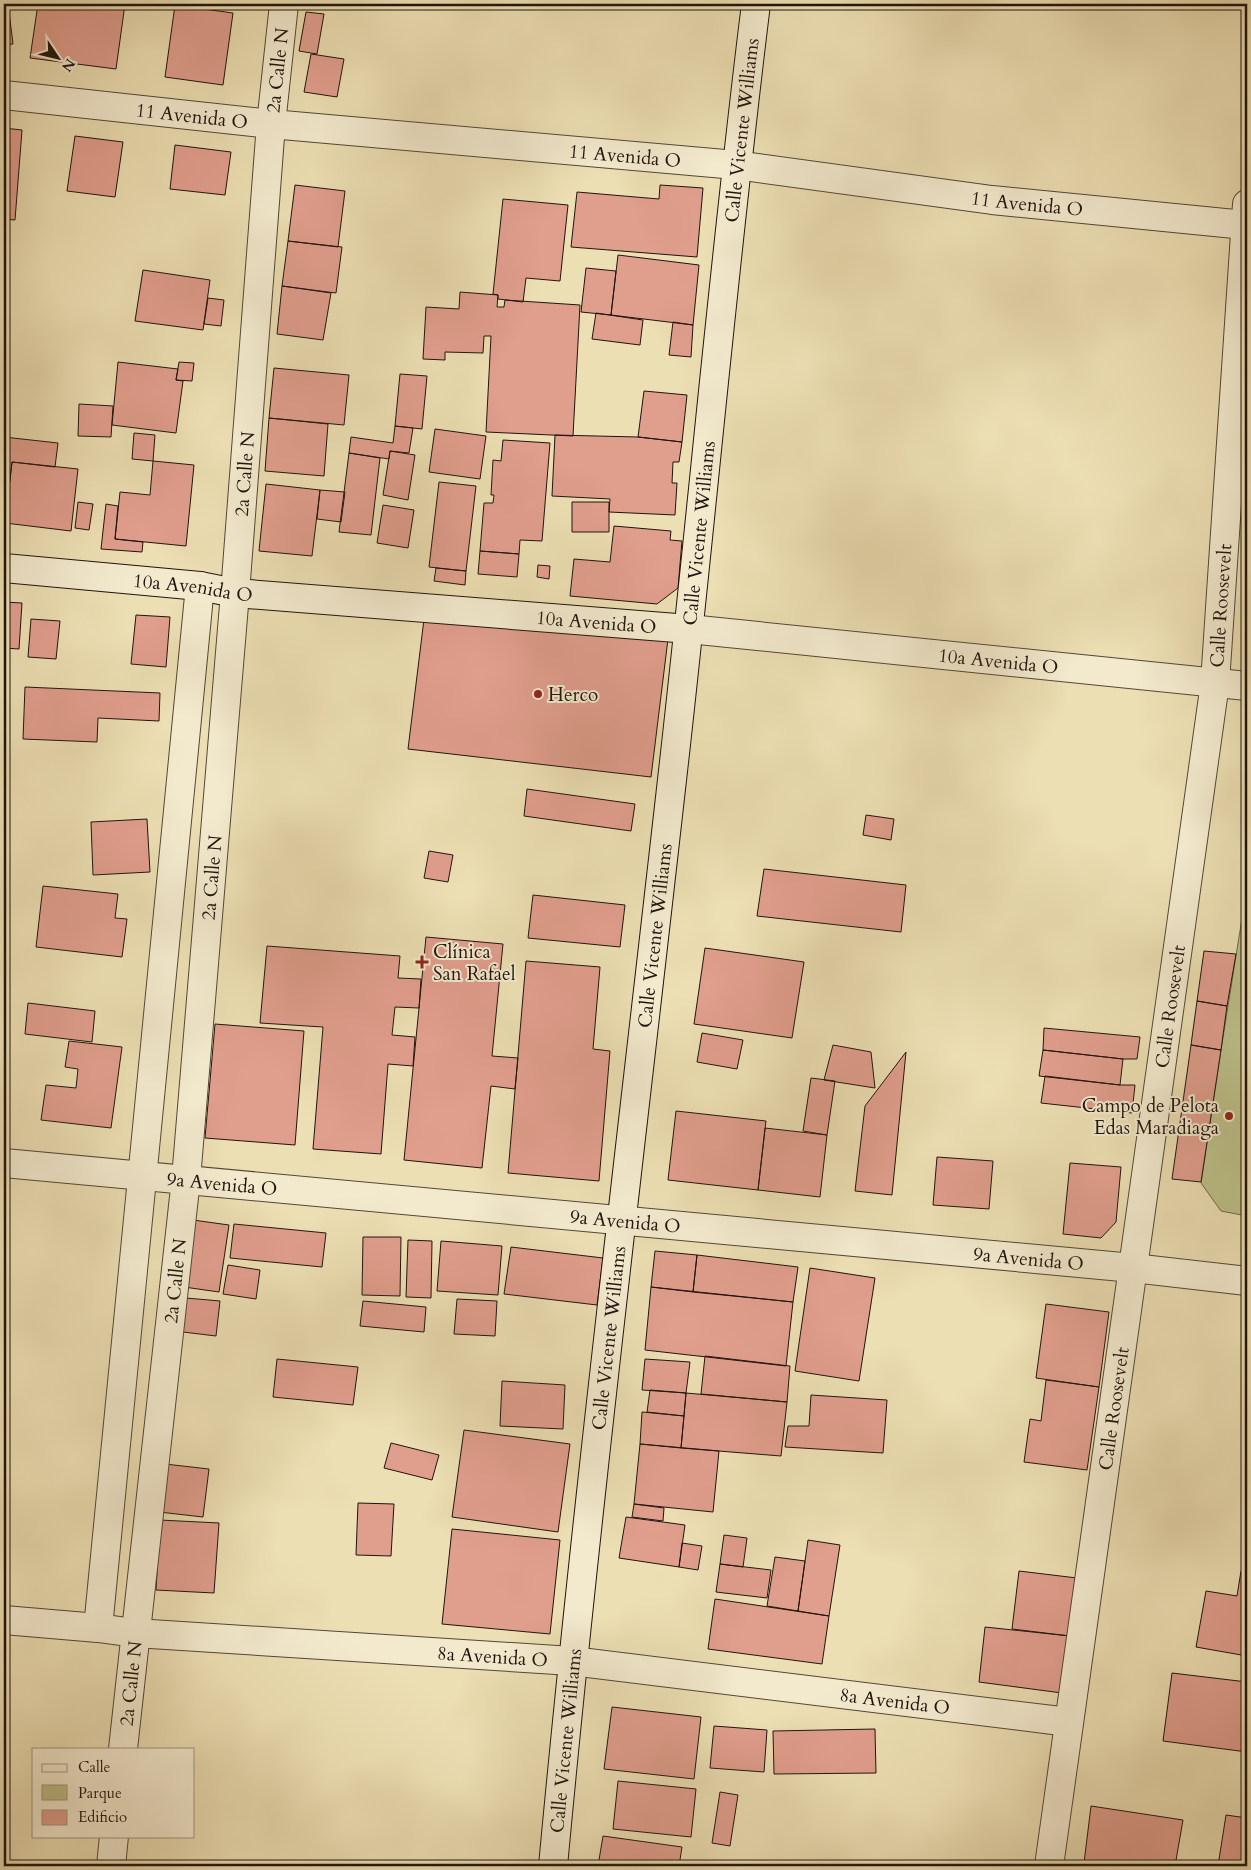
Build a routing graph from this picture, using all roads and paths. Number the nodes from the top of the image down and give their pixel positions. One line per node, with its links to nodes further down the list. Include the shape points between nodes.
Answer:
1 (284, 4): 4 (street, 2a Calle N)
2 (756, 4): 5 (street, Calle Vicente Williams)
3 (4, 95): 4 (street, 11 Avenida O)
4 (271, 124): 5 (street, 11 Avenida O); 9 (street, 2a Calle N)
5 (736, 165): 6 (street, 11 Avenida O, via 992,200); 10 (street, Calle Vicente Williams)
6 (1246, 214): 11 (street, Calle Roosevelt)
7 (4, 568): 8 (street, 10a Avenida O)
8 (200, 586): 9 (street, 10a Avenida O); 14 (street, 2a Calle N)
9 (235, 593): 10 (street, 10a Avenida O); 15 (street, 2a Calle N)
10 (689, 629): 11 (street, 10a Avenida O); 16 (street, Calle Vicente Williams)
11 (1215, 683): 12 (street, 10a Avenida O); 17 (street, Calle Roosevelt)
12 (1247, 686)
13 (4, 1163): 14 (street, 9a Avenida O)
14 (142, 1174): 15 (street, 9a Avenida O); 20 (street, 2a Calle N)
15 (186, 1179): 16 (street, 9a Avenida O); 21 (street, 2a Calle N)
16 (623, 1221): 17 (street, 9a Avenida O); 22 (street, Calle Vicente Williams)
17 (1133, 1268): 18 (street, 9a Avenida O); 23 (street, Calle Roosevelt)
18 (1247, 1281)
19 (4, 1620): 20 (street, 8a Avenida O)
20 (98, 1628): 21 (street, 8a Avenida O)
21 (135, 1633): 22 (street, 8a Avenida O); 24 (street, 2a Calle N)
22 (572, 1661): 23 (street, 8a Avenida O); 27 (street, Calle Vicente Williams)
23 (1068, 1722): 28 (street, Calle Roosevelt)
24 (123, 1748)
25 (114, 1838): 26 (street)
26 (111, 1866)
27 (553, 1866)
28 (1049, 1866)

